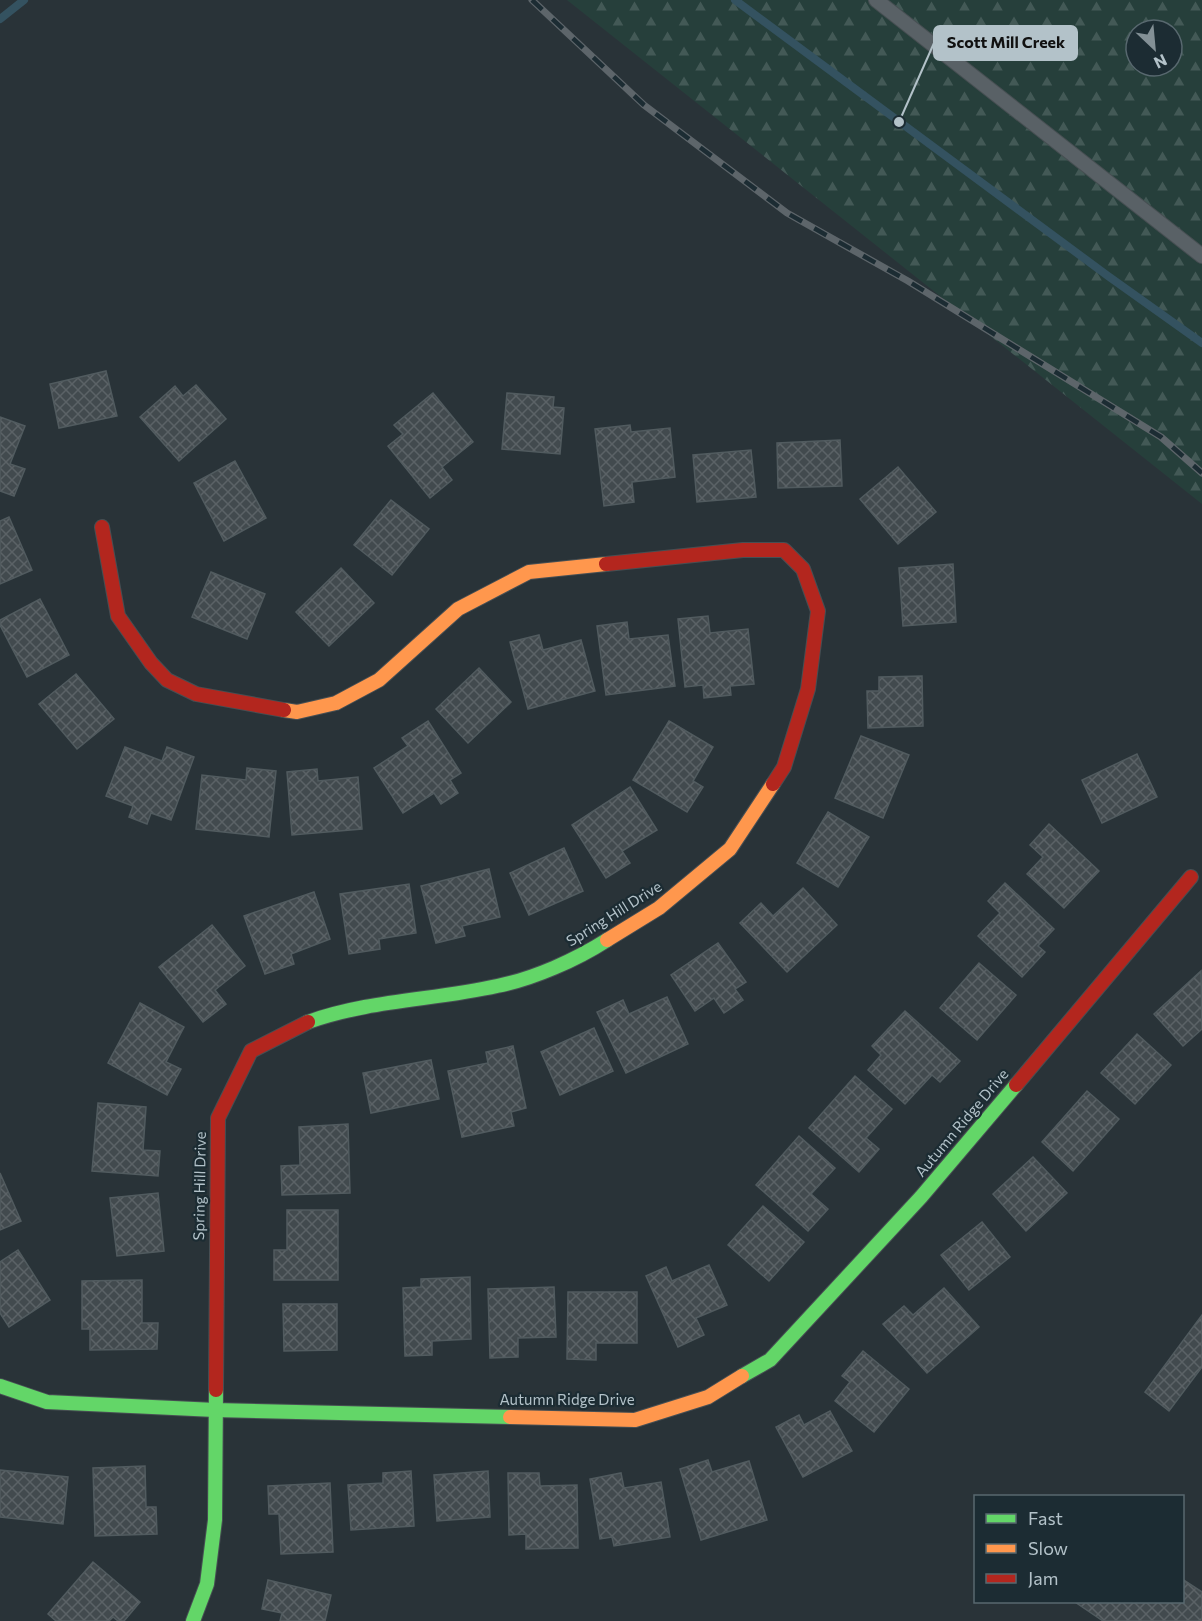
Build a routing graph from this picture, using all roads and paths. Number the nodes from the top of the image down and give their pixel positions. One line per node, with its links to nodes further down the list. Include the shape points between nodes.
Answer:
1 (876, 0): 2 (lane)
2 (1202, 256)
3 (102, 527): 6 (street, Spring Hill Drive, via 118,616 168,680 196,694 297,712 336,703 379,680 458,609 529,572 743,550 784,550 803,569 818,611 808,689 784,767 730,849 659,909 582,956 499,986 336,1012 293,1028 251,1051 218,1118)
4 (1191, 877): 6 (street, Autumn Ridge Drive, via 921,1197 770,1360 708,1397 635,1419)
5 (0, 1386): 6 (street, Autumn Ridge Drive, via 47,1402)
6 (215, 1410): 7 (street, Spring Hill Drive, via 215,1520 207,1584)
7 (193, 1621)

